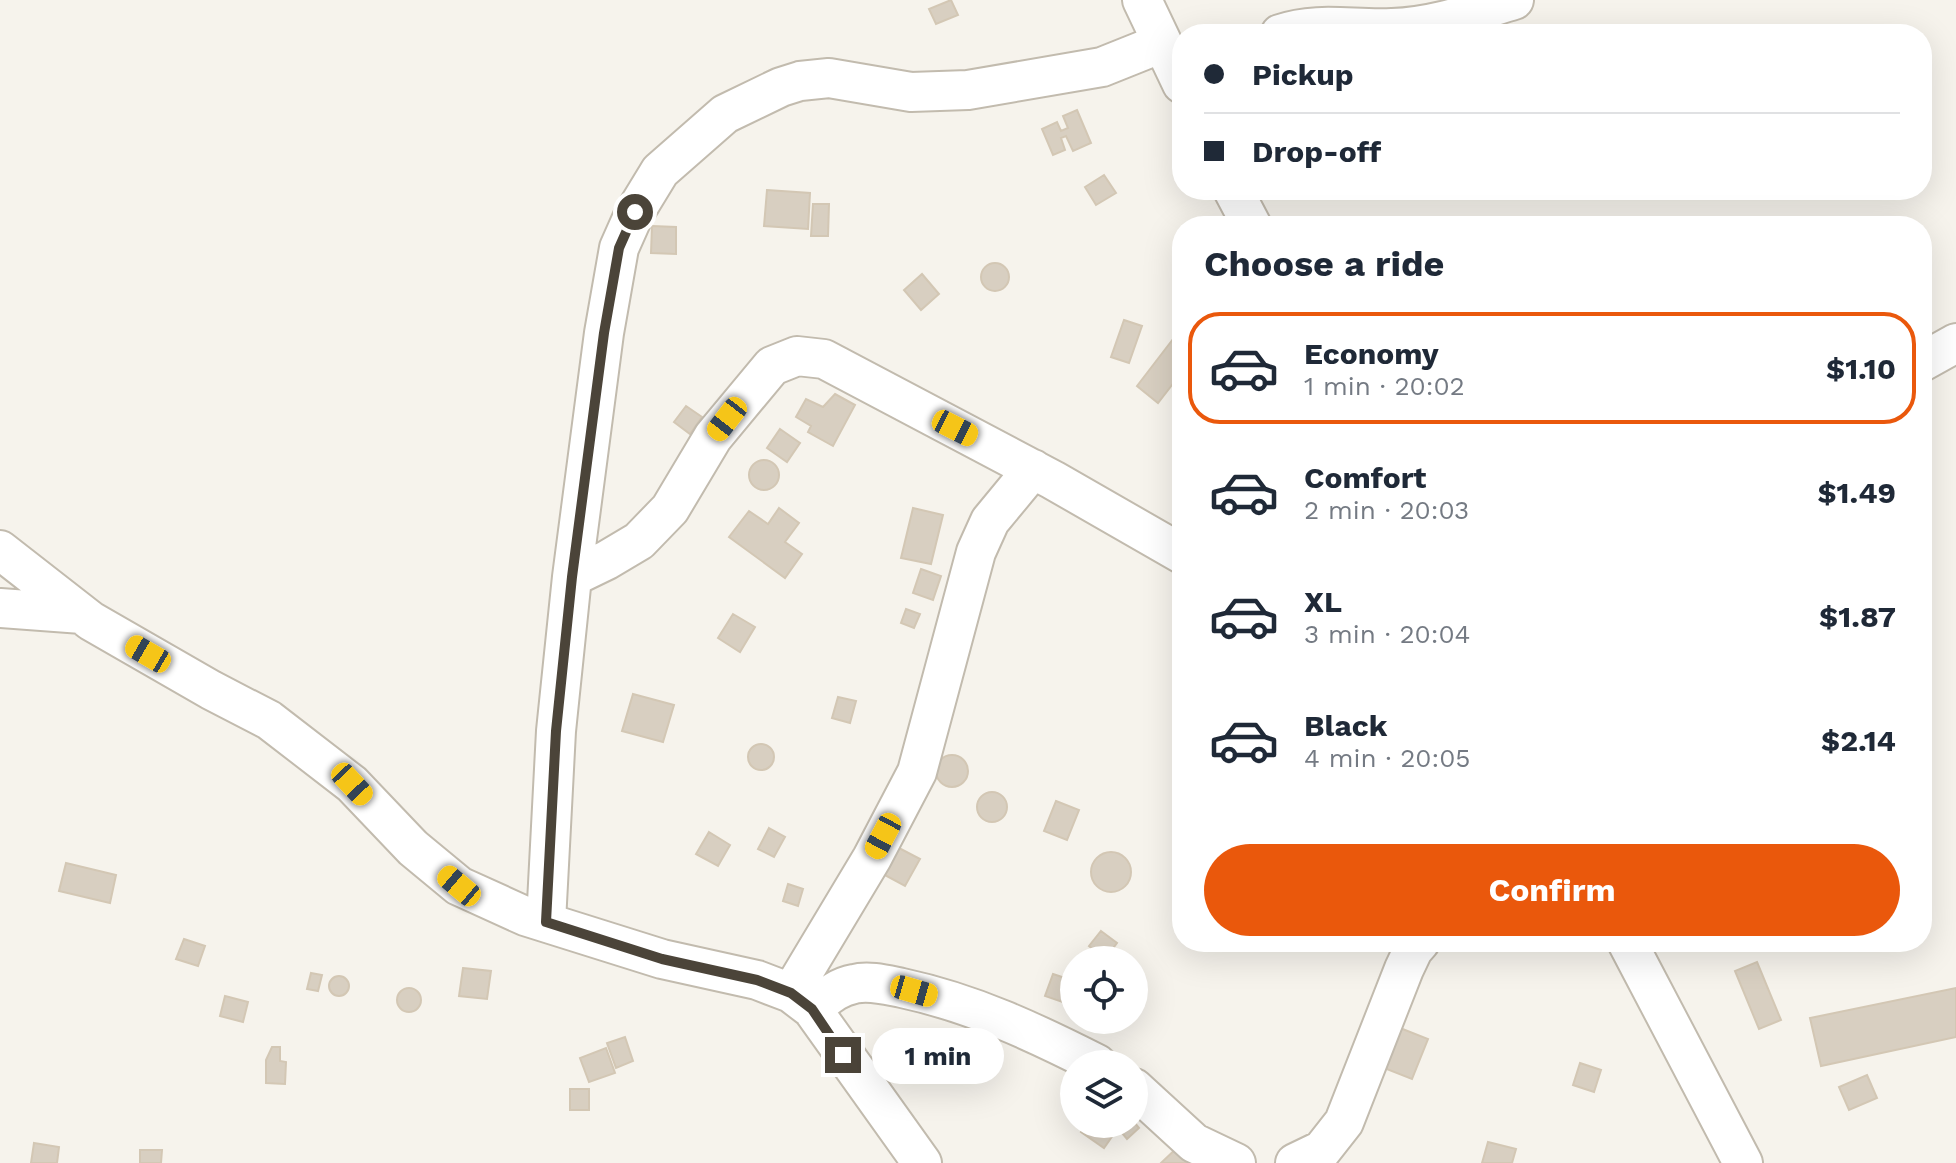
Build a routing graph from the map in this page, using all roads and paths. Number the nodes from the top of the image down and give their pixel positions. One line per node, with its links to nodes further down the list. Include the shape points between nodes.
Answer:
1 (1142, 0): 4 (street)
2 (1514, 0): 3 (street)
3 (1430, 24)
4 (1172, 61)
5 (1172, 69): 11 (street, via 1102,67 968,90 911,92 829,78 781,87 725,114 660,171 619,248)
6 (1956, 343): 7 (street)
7 (1932, 356)
8 (1033, 469): 9 (street); 11 (street, via 824,359 797,356 772,366 741,401 670,509 639,541); 17 (street, via 990,521 976,552 917,772)
9 (1172, 548)
10 (0, 550): 13 (street)
11 (572, 577): 14 (street, via 556,731)
12 (0, 608): 13 (street)
13 (82, 614): 14 (street, via 269,720 352,784 413,848 459,886)
14 (546, 922): 17 (street, via 662,959 757,980)
15 (1412, 952): 22 (street, via 1344,1122 1322,1150)
16 (1632, 952): 23 (street)
17 (802, 1001): 18 (street, via 858,982 880,984 976,1008); 20 (street)
18 (1069, 1050)
19 (1148, 1101): 21 (street, via 1194,1143)
20 (922, 1163)
21 (1236, 1163)
22 (1295, 1163)
23 (1743, 1163)

